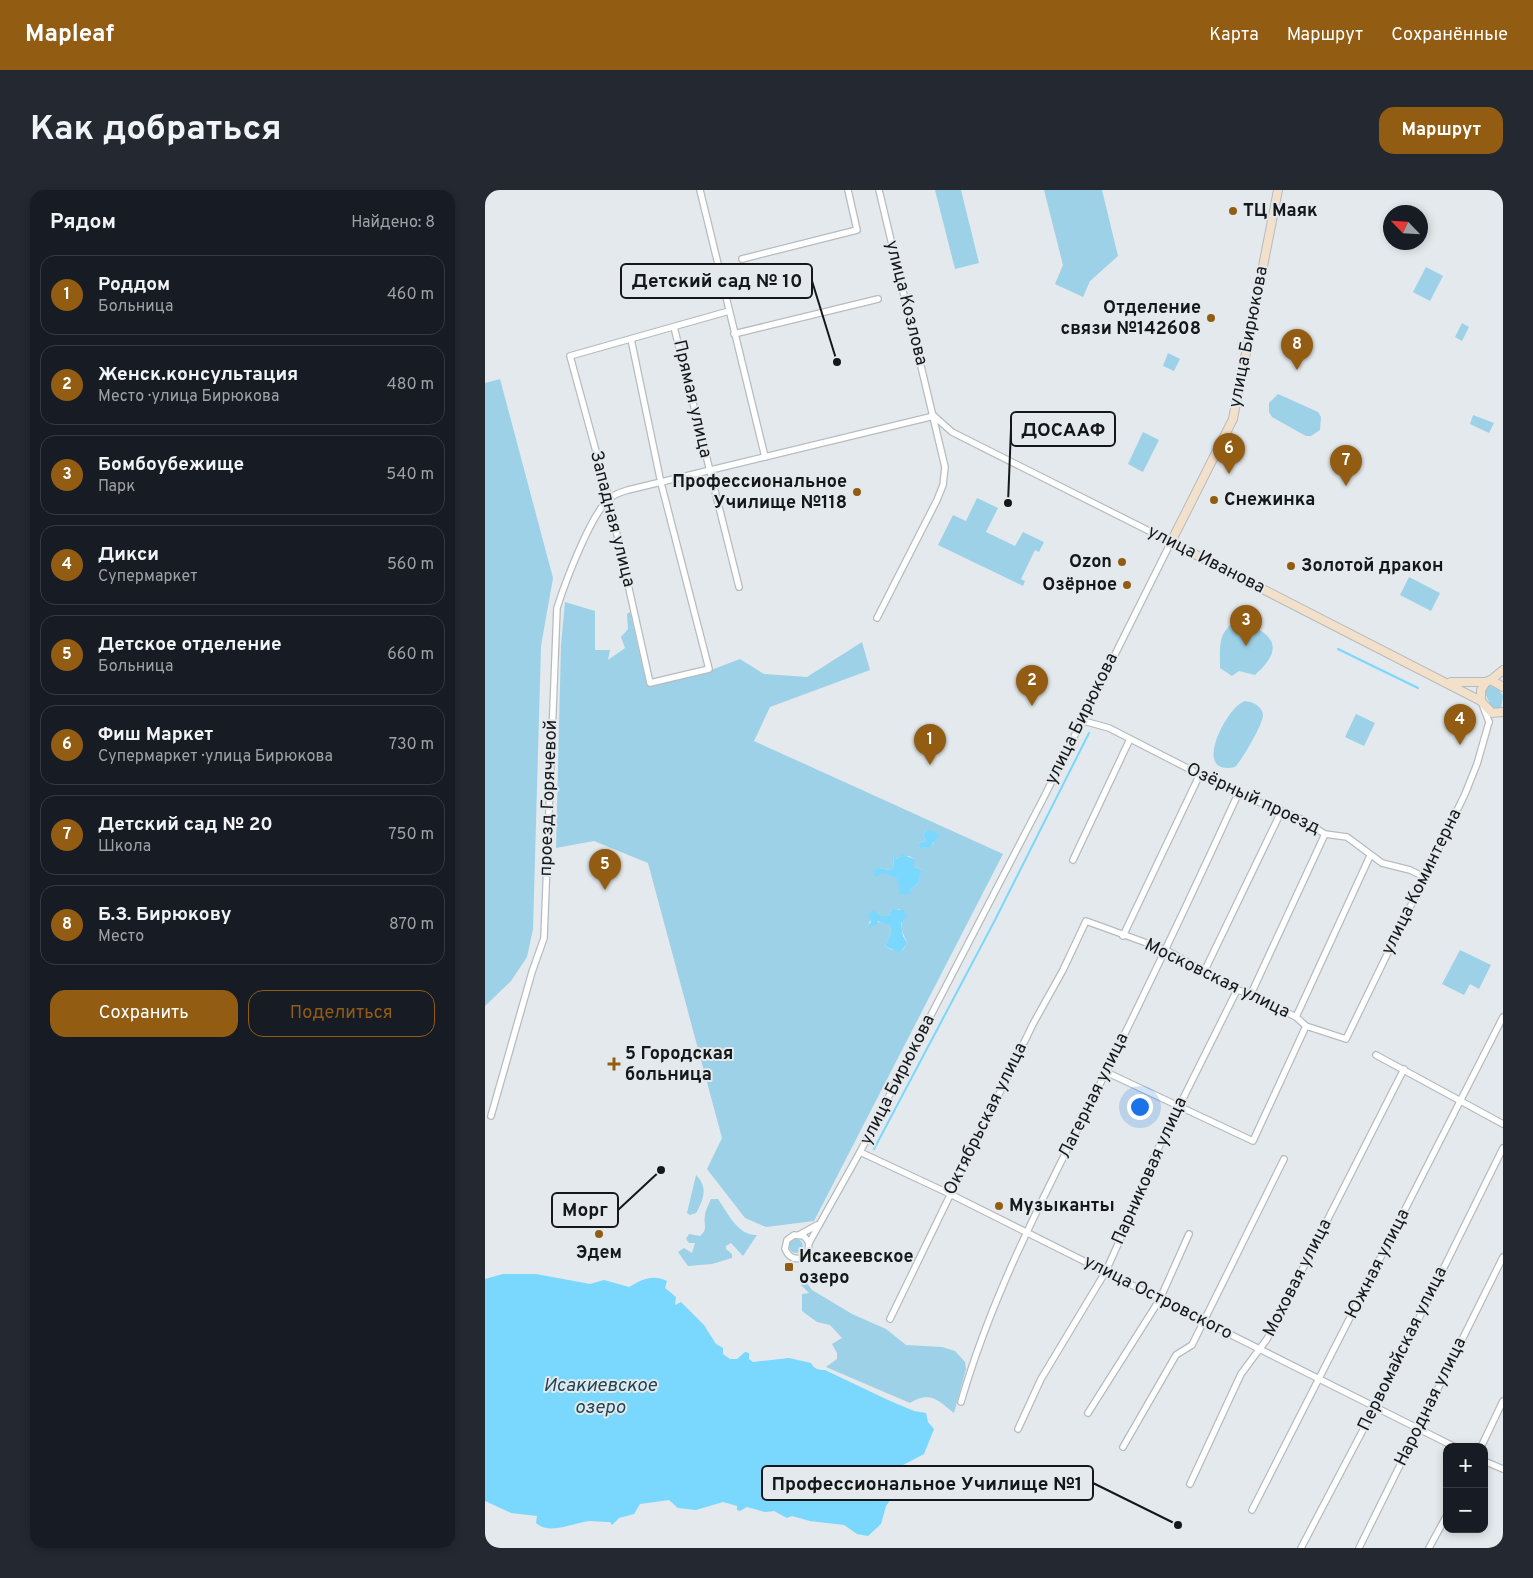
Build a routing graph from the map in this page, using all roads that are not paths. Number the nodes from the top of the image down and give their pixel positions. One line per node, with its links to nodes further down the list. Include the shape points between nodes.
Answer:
1 (699, 190): 7 (street)
2 (848, 190): 5 (street, via 857,230)
3 (879, 190): 11 (street, улица Козлова)
4 (1278, 190): 16 (street, улица Бирюкова, via 1233,419)
5 (742, 259)
6 (878, 298): 9 (street)
7 (729, 311): 8 (street); 9 (street)
8 (675, 327): 10 (street); 13 (street, Прямая улица)
9 (734, 334): 12 (street)
10 (631, 339): 14 (street); 15 (street, Западная улица, via 570,356)
11 (934, 416): 12 (street, проезд Горячевой); 16 (street, улица Иванова, via 952,432); 18 (street, улица Козлова, via 945,467 943,485)
12 (765, 457): 13 (street, проезд Горячевой)
13 (709, 472): 14 (street, проезд Горячевой); 17 (street, Прямая улица)
14 (661, 482): 15 (street, проезд Горячевой, via 621,492); 15 (street, Западная улица, via 709,669 650,683)
15 (609, 499): 50 (street, проезд Горячевой, via 598,512 568,573 557,608 544,938)
16 (1171, 542): 20 (street, улица Иванова); 25 (street, улица Бирюкова)
17 (739, 587)
18 (877, 618)
19 (1503, 670): 21 (street)
20 (1437, 678): 21 (street, via 1457,683); 23 (street, улица Иванова)
21 (1489, 681): 22 (street); 23 (street, via 1481,690)
22 (1503, 687)
23 (1482, 703): 24 (street, улица Иванова, via 1492,713); 26 (street)
24 (1503, 713): 26 (street)
25 (1080, 720): 27 (street, Озёрный проезд, via 1109,728); 53 (street, улица Бирюкова, via 1039,808)
26 (1489, 722): 34 (street, улица Коминтерна, via 1465,794)
27 (1130, 739): 28 (street, Озёрный проезд); 33 (street)
28 (1200, 774): 29 (street, Озёрный проезд); 36 (street)
29 (1238, 794): 30 (street, Озёрный проезд); 37 (street, Лагерная улица)
30 (1281, 812): 31 (street, Озёрный проезд, via 1299,818); 38 (street)
31 (1325, 834): 32 (street, Озёрный проезд, via 1347,837); 40 (street)
32 (1370, 856): 34 (street, Озёрный проезд, via 1381,863 1411,870); 42 (street)
33 (1073, 860)
34 (1424, 877): 44 (street, улица Коминтерна)
35 (1086, 921): 36 (street, Московская улица); 55 (street, Октябрьская улица)
36 (1123, 936): 37 (street, Московская улица)
37 (1166, 950): 38 (street, Московская улица); 47 (street, Лагерная улица)
38 (1205, 972): 39 (street, Московская улица)
39 (1237, 990): 40 (street, Московская улица); 49 (street, Парниковая улица)
40 (1251, 994): 42 (street, Московская улица)
41 (1503, 1016): 48 (street, Южная улица)
42 (1296, 1017): 43 (street, Московская улица)
43 (1306, 1026): 44 (street, Московская улица); 49 (street, via 1253,1141)
44 (1346, 1038)
45 (1376, 1055): 46 (street)
46 (1404, 1069): 48 (street); 66 (street, Моховая улица, via 1267,1340)
47 (1106, 1072): 49 (street); 57 (street, Лагерная улица)
48 (1460, 1100): 51 (street); 67 (street, Южная улица)
49 (1177, 1107): 62 (street, Парниковая улица)
50 (491, 1116)
51 (1503, 1124)
52 (1503, 1148): 70 (street, Первомайская улица)
53 (860, 1152): 55 (street, улица Островского); 56 (street, улица Бирюкова)
54 (1284, 1159): 65 (street)
55 (950, 1194): 57 (street, улица Островского); 64 (street, Октябрьская улица)
56 (819, 1224): 59 (street, улица Бирюкова); 60 (street, улица Бирюкова)
57 (1026, 1231): 62 (street, улица Островского); 69 (street, Лагерная улица, via 969,1372)
58 (1189, 1234): 63 (street)
59 (799, 1235): 60 (street); 60 (street, улица Бирюкова, via 790,1237 786,1242 785,1249 790,1256 799,1259 805,1256)
60 (809, 1243)
61 (1503, 1257): 72 (street, Народная улица)
62 (1106, 1271): 63 (street, улица Островского); 73 (street, Парниковая улица, via 1041,1379)
63 (1161, 1299): 65 (street, улица Островского); 71 (street)
64 (889, 1319)
65 (1204, 1320): 66 (street, улица Островского); 76 (street, via 1192,1345 1176,1355)
66 (1260, 1348): 67 (street, улица Островского); 79 (street, Моховая улица, via 1241,1374)
67 (1320, 1379): 70 (street, улица Островского); 80 (street, Южная улица)
68 (1503, 1401): 75 (street)
69 (961, 1402)
70 (1375, 1407): 72 (street, улица Островского); 82 (street, Первомайская улица)
71 (1087, 1413)
72 (1420, 1428): 74 (street, улица Островского); 83 (street, Народная улица)
73 (1018, 1429)
74 (1448, 1443)
75 (1483, 1443)
76 (1123, 1447)
77 (1488, 1463): 78 (street)
78 (1503, 1469)
79 (1190, 1484)
80 (1252, 1510)
81 (1443, 1522): 84 (street)
82 (1302, 1547)
83 (1359, 1548)
84 (1429, 1548)

